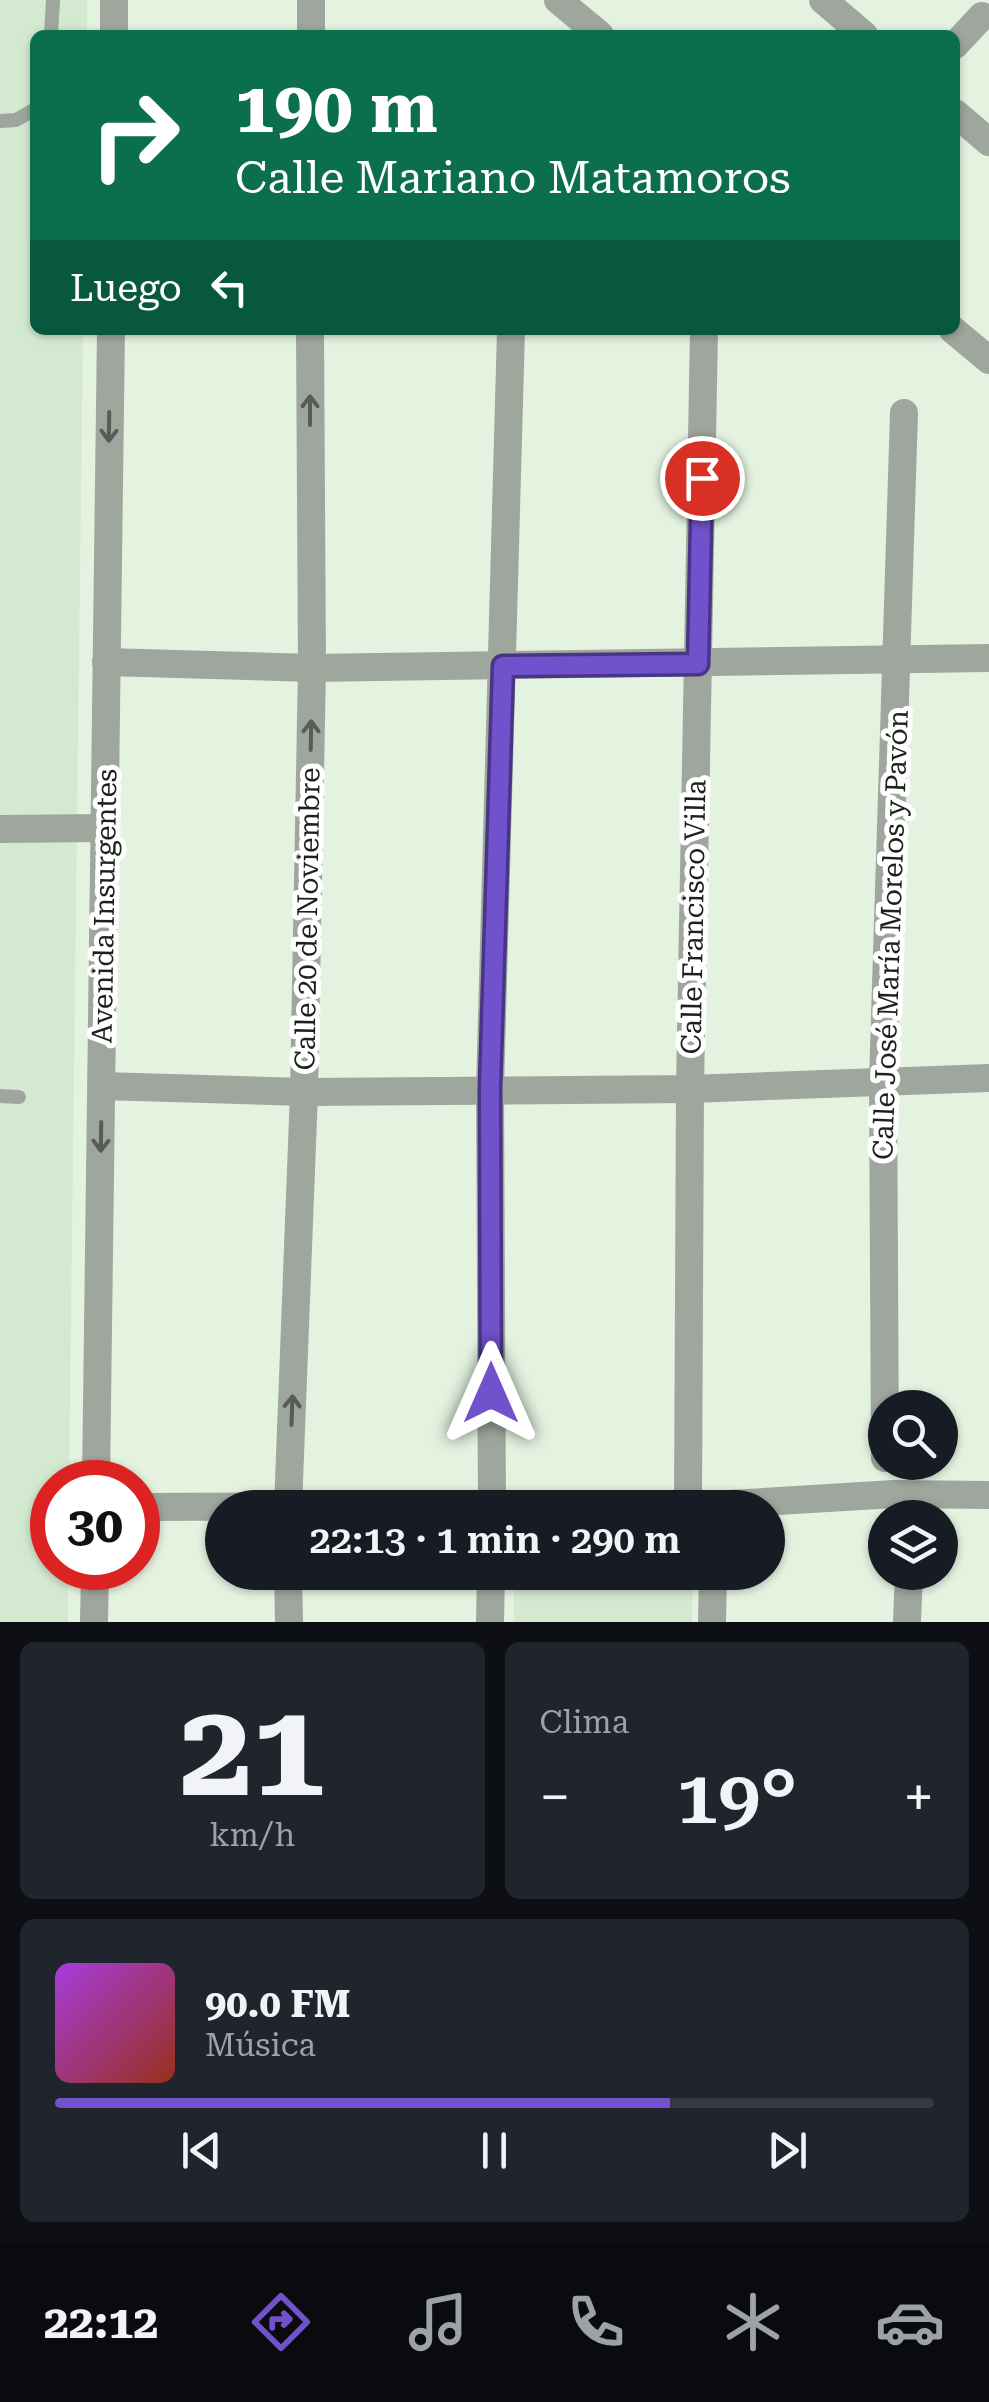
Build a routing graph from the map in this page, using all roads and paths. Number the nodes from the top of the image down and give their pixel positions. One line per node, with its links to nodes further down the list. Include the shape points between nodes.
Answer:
1 (53, 0): 7 (lane)
2 (114, 0): 8 (street)
3 (311, 0): 9 (street)
4 (558, 0): 10 (street)
5 (836, 4): 11 (street)
6 (982, 16): 12 (street)
7 (51, 30)
8 (114, 30)
9 (311, 30)
10 (594, 30)
11 (859, 30)
12 (960, 40)
13 (30, 112): 15 (lane)
14 (960, 117): 16 (street)
15 (0, 121)
16 (989, 142)
17 (110, 335): 26 (street, Avenida Insurgentes, one-way to 26)
18 (310, 335): 29 (street, Calle 20 de Noviembre, one-way to 18)
19 (510, 335): 28 (street)
20 (704, 335): 27 (street, Calle Francisco Villa)
21 (959, 335): 22 (street)
22 (989, 360)
23 (904, 413): 25 (street, Calle José María Morelos y Pavón)
24 (989, 658): 25 (street)
25 (898, 660): 27 (street); 33 (street, Calle José María Morelos y Pavón)
26 (106, 662): 29 (street); 30 (street, Avenida Insurgentes)
27 (698, 664): 28 (street); 36 (street, Calle Francisco Villa)
28 (503, 666): 29 (street); 35 (street)
29 (312, 668): 37 (street, Calle 20 de Noviembre, one-way to 29)
30 (104, 828): 31 (street); 34 (street, Avenida Insurgentes)
31 (0, 829)
32 (989, 1078): 33 (street)
33 (883, 1081): 36 (street); 40 (street, Calle José María Morelos y Pavón)
34 (102, 1086): 37 (street); 41 (street, Avenida Insurgentes, one-way to 41)
35 (490, 1088): 36 (street); 37 (street); 43 (street)
36 (690, 1089): 44 (street, Calle Francisco Villa)
37 (304, 1092): 42 (street, Calle 20 de Noviembre, one-way to 37)
38 (0, 1096): 39 (lane)
39 (19, 1097)
40 (885, 1390)
41 (96, 1460)
42 (289, 1490)
43 (492, 1490)
44 (704, 1490)
45 (989, 1495): 46 (street)
46 (949, 1500)
47 (785, 1506): 48 (street)
48 (868, 1506)
49 (160, 1507): 50 (street)
50 (205, 1507)
51 (95, 1590): 56 (street)
52 (288, 1590): 57 (street)
53 (490, 1590): 58 (street)
54 (713, 1590): 59 (street)
55 (908, 1590): 60 (street)
56 (94, 1622)
57 (288, 1622)
58 (490, 1622)
59 (712, 1622)
60 (907, 1622)

